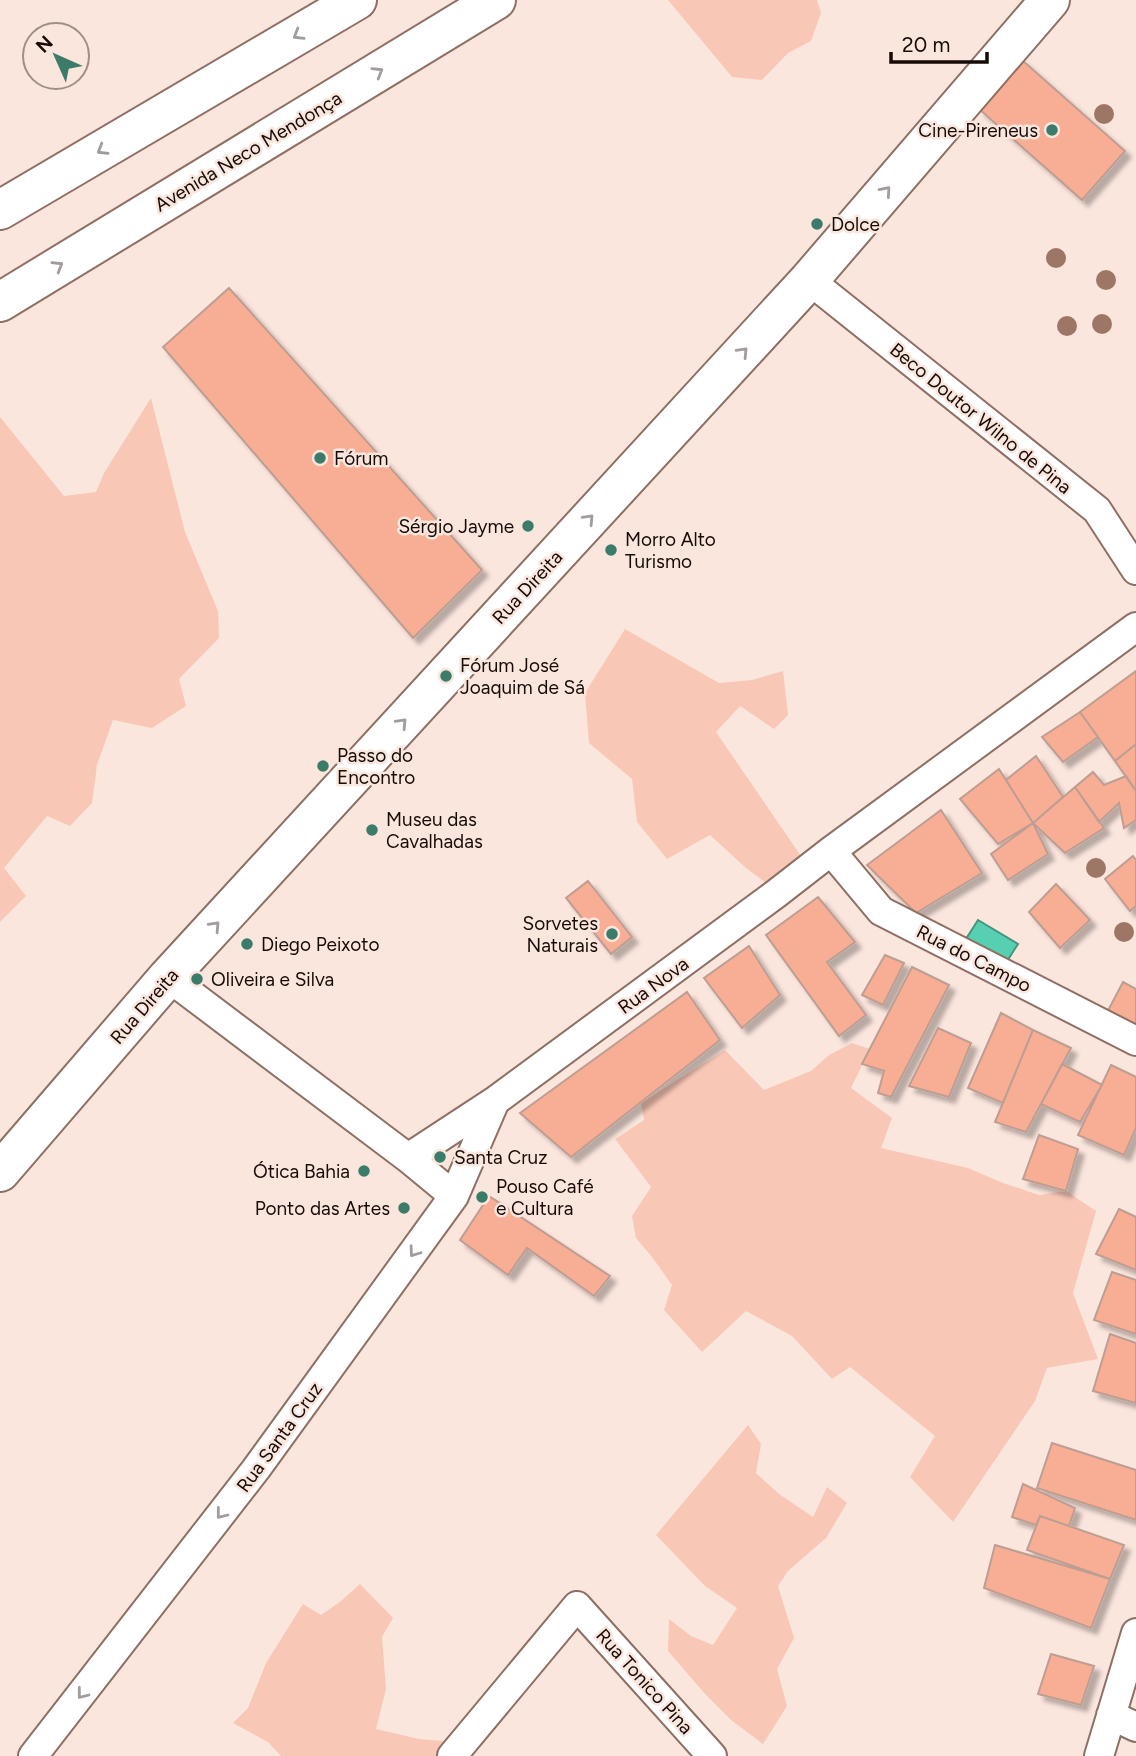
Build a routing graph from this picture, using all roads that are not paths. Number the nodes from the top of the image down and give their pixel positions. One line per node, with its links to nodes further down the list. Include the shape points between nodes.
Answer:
1 (357, 0): 4 (main road, one-way to 4)
2 (496, 0): 6 (main road, Avenida Neco Mendonça, one-way to 2)
3 (1050, 0): 5 (main road, Rua Direita, one-way to 3)
4 (0, 211)
5 (809, 280): 7 (street, Beco Doutor Wilno de Pina, via 1097,510); 10 (main road, Rua Direita, one-way to 5)
6 (0, 302)
7 (1136, 570)
8 (1136, 627): 9 (street, Rua Nova)
9 (831, 851): 11 (street, Rua do Campo, via 881,911); 12 (street, Rua Nova)
10 (168, 976): 13 (street); 14 (main road, Rua Direita)
11 (1136, 1041)
12 (495, 1101): 13 (street, Rua Nova); 15 (street, Rua Santa Cruz)
13 (408, 1158): 15 (street)
14 (0, 1172)
15 (454, 1196): 18 (street, Rua Santa Cruz, one-way to 18, via 256,1469)
16 (1136, 1633): 17 (street)
17 (1123, 1721): 21 (street)
18 (33, 1756)
19 (452, 1756): 20 (street, Rua Tonico Pina, via 577,1606)
20 (712, 1756)
21 (1098, 1756)

